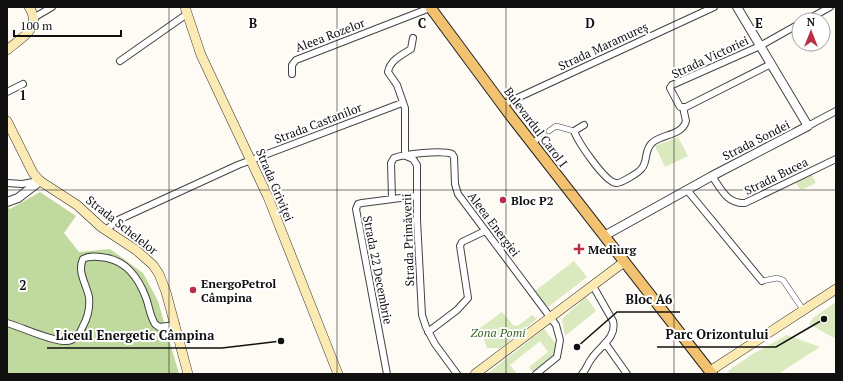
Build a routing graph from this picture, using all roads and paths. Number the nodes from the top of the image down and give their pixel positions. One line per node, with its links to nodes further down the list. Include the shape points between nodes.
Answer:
1 (29, 7): 9 (main road)
2 (52, 7): 9 (street)
3 (714, 7): 20 (street, Strada Maramureș)
4 (737, 7): 12 (street)
5 (830, 7): 8 (street)
6 (430, 8): 16 (street, Aleea Rozelor, via 296,60 292,65); 20 (main road, Bulevardul Carol I)
7 (186, 10): 14 (street); 30 (main road, Strada Griviței, via 201,55)
8 (821, 12)
9 (35, 17): 13 (main road, via 33,27)
10 (791, 29): 12 (street)
11 (413, 38): 19 (street, via 411,49 397,58 389,68 389,75 397,85)
12 (760, 46): 15 (street); 21 (street, Strada Victoriei, via 672,85 670,88 677,104)
13 (7, 50)
14 (120, 61)
15 (771, 64): 21 (street); 25 (street)
16 (292, 74)
17 (23, 84): 18 (street)
18 (7, 92)
19 (402, 103): 28 (street, via 406,110); 30 (street, Strada Castanilor)
20 (502, 104): 40 (main road, Bulevardul Carol I, via 536,140)
21 (683, 108): 27 (street, via 686,121 682,128 652,143 641,170 619,183 612,182 600,170)
22 (836, 111): 25 (street, Strada Sondei)
23 (7, 121): 32 (main road, via 33,173)
24 (584, 125): 27 (street)
25 (808, 126): 31 (street, Strada Sondei)
26 (549, 131): 27 (street, via 556,126)
27 (574, 132)
28 (405, 155): 35 (street, Strada Primăverii, via 416,162); 36 (street, via 392,160); 39 (street, Aleea Energiei, via 452,154 458,194)
29 (836, 159): 31 (street, Strada Bucea, via 745,203 734,202 726,197)
30 (252, 160): 38 (street, Strada Castanilor, via 118,220); 53 (main road, Strada Griviței)
31 (712, 176): 34 (street, Strada Sondei)
32 (40, 181): 33 (street); 37 (street, via 18,198); 38 (main road, Strada Schelelor, via 77,205)
33 (7, 183)
34 (687, 190): 40 (street, Strada Sondei); 42 (street)
35 (416, 196): 36 (street, Strada 22 Decembrie); 49 (street, Strada Primăverii, via 422,315)
36 (392, 198): 54 (street, Strada 22 Decembrie, via 358,204 356,209)
37 (7, 202)
38 (106, 230): 48 (main road, Strada Schelelor, via 153,265 162,282)
39 (485, 231): 46 (street, Aleea Energiei); 49 (street, via 462,242 460,246 468,294 466,302)
40 (604, 236): 41 (main road, Bulevardul Carol I)
41 (624, 262): 43 (main road); 51 (main road, Bulevardul Carol I)
42 (762, 281): 45 (street, via 777,278 783,280)
43 (593, 286): 46 (main road); 50 (street, via 613,321 612,334)
44 (836, 289): 45 (main road)
45 (804, 310): 51 (main road)
46 (552, 318): 56 (main road); 57 (street, Aleea Energiei, via 559,334 560,347 557,357)
47 (7, 323): 48 (street, via 56,340 72,340 82,329 89,306 80,265 83,258 95,256 123,264 132,272 155,324 166,327)
48 (176, 325): 52 (main road, Strada Schelelor)
49 (428, 332): 55 (street, Strada Primăverii)
50 (605, 343): 58 (street, via 591,358); 59 (street)
51 (711, 373)
52 (188, 374)
53 (338, 374)
54 (387, 374)
55 (457, 374)
56 (475, 374)
57 (536, 374)
58 (582, 374)
59 (626, 374)

